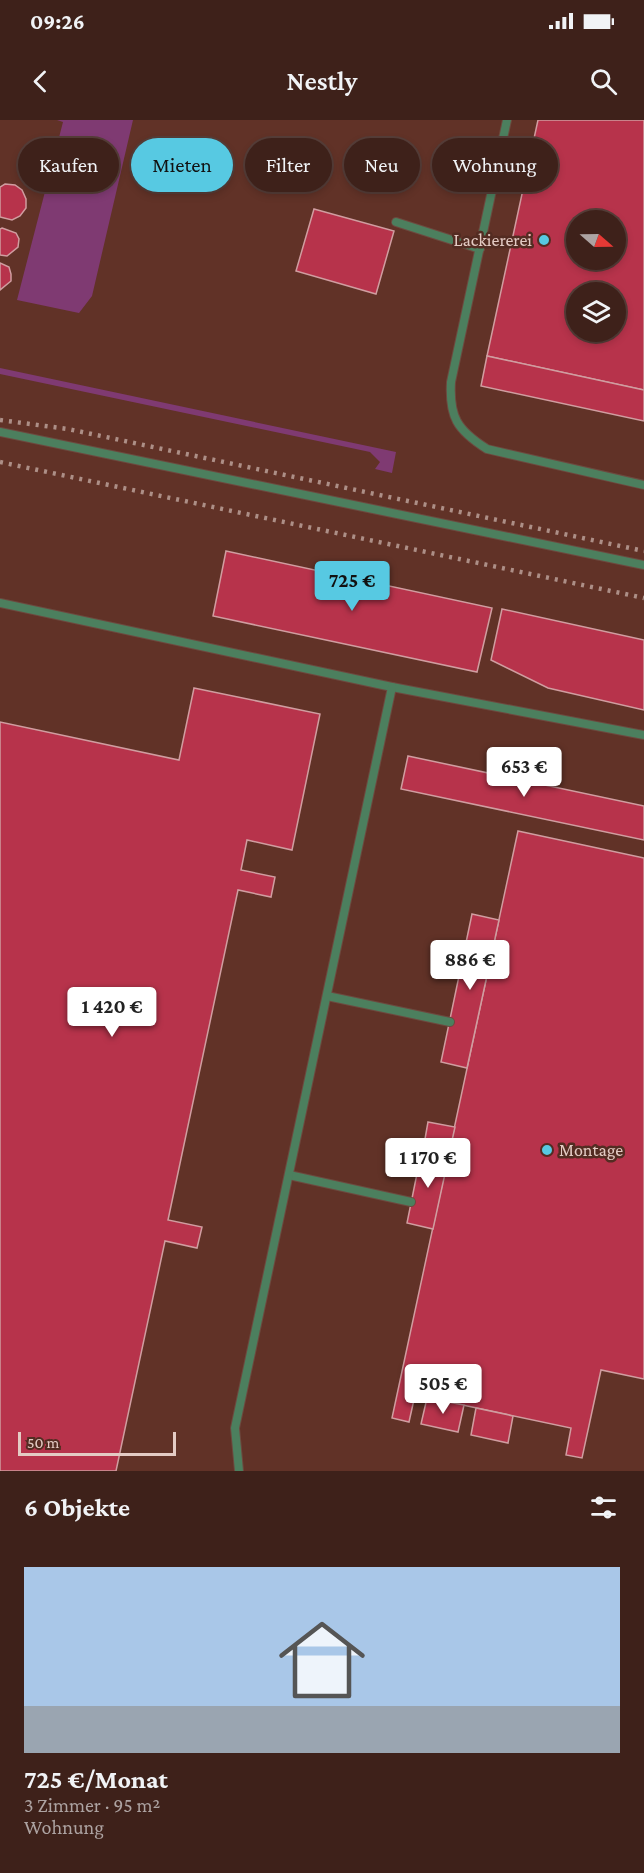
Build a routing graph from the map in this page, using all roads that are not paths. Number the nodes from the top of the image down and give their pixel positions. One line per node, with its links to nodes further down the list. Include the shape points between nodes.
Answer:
1 (507, 120): 3 (lane)
2 (396, 222): 3 (lane)
3 (480, 249): 5 (lane, via 451,382 450,403 455,422 469,438 487,449)
4 (0, 432): 6 (lane)
5 (644, 485)
6 (644, 565)
7 (0, 603): 8 (lane)
8 (392, 687): 9 (lane); 10 (lane)
9 (644, 735)
10 (327, 996): 11 (lane); 12 (lane)
11 (450, 1022)
12 (289, 1175): 13 (lane); 14 (lane, via 235,1428)
13 (411, 1202)
14 (239, 1471)

